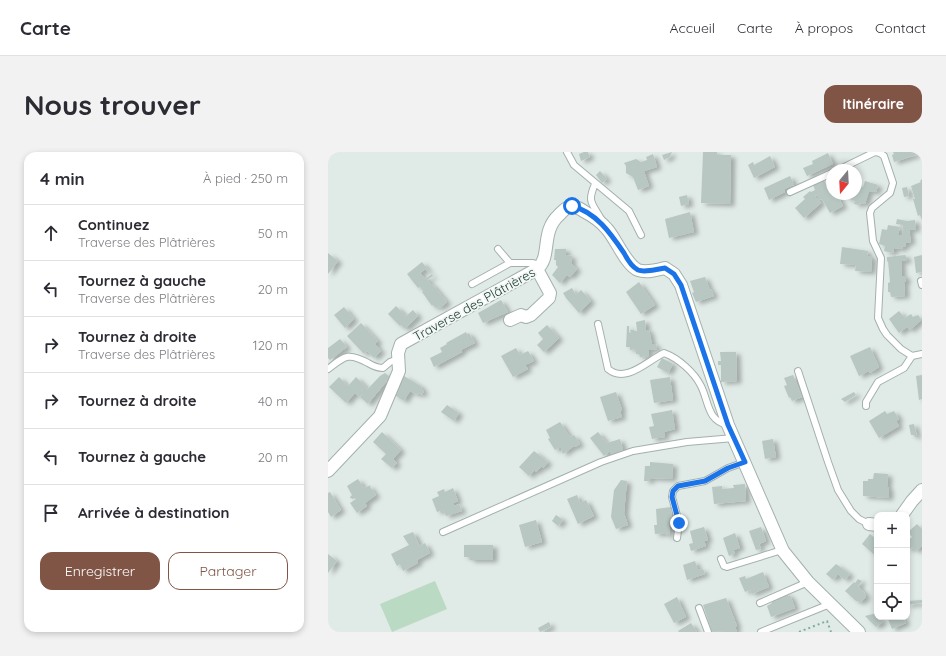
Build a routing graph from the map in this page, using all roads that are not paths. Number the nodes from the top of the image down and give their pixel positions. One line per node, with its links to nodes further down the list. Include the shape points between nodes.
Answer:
1 (567, 152): 4 (lane, via 574,165)
2 (850, 164): 15 (lane, via 875,152 880,153 884,156 893,183 890,193 872,208 870,213 873,241 880,258 878,318 887,335)
3 (826, 176): 5 (lane)
4 (595, 184): 6 (lane, via 590,200); 7 (lane, via 628,211)
5 (790, 192)
6 (607, 229): 10 (street, Traverse des Plâtrières, via 579,208 567,208 550,227 545,258); 20 (street, Traverse des Plâtrières, via 637,270 665,268 674,274 681,285)
7 (641, 235)
8 (498, 249): 9 (lane)
9 (510, 263): 10 (lane, via 532,263); 11 (lane)
10 (540, 267): 12 (street, via 550,293 549,298 531,315 521,315); 16 (street, Traverse des Plâtrières, via 402,344)
11 (472, 284)
12 (510, 320)
13 (598, 324): 20 (lane, via 608,368 613,373 632,372 664,353 671,356 693,375 701,386 716,420)
14 (922, 354): 15 (lane)
15 (912, 356): 19 (lane, via 904,368 878,382)
16 (398, 359): 17 (lane, via 383,368 376,368 350,356 342,358); 23 (street, Traverse des Plâtrières, via 399,371 380,416)
17 (328, 370)
18 (798, 371): 26 (lane, via 838,490 859,519)
19 (866, 406)
20 (728, 425): 21 (street, Traverse des Plâtrières)
21 (734, 438): 22 (street, Traverse des Plâtrières); 27 (lane, via 687,442 633,451 601,462)
22 (745, 462): 28 (lane, via 705,481 678,486 673,491 672,497 679,523); 29 (street, Traverse des Plâtrières)
23 (328, 471)
24 (922, 490): 25 (street)
25 (904, 512)
26 (873, 525)
27 (443, 532)
28 (677, 538)
29 (782, 550): 30 (lane, via 727,567); 31 (street, Traverse des Plâtrières)
30 (721, 559)
31 (808, 582): 32 (lane); 33 (street, Traverse des Plâtrières)
32 (760, 604)
33 (830, 604): 36 (lane); 37 (street, Traverse des Plâtrières)
34 (699, 608): 35 (lane)
35 (708, 632)
36 (761, 632)
37 (859, 632)

